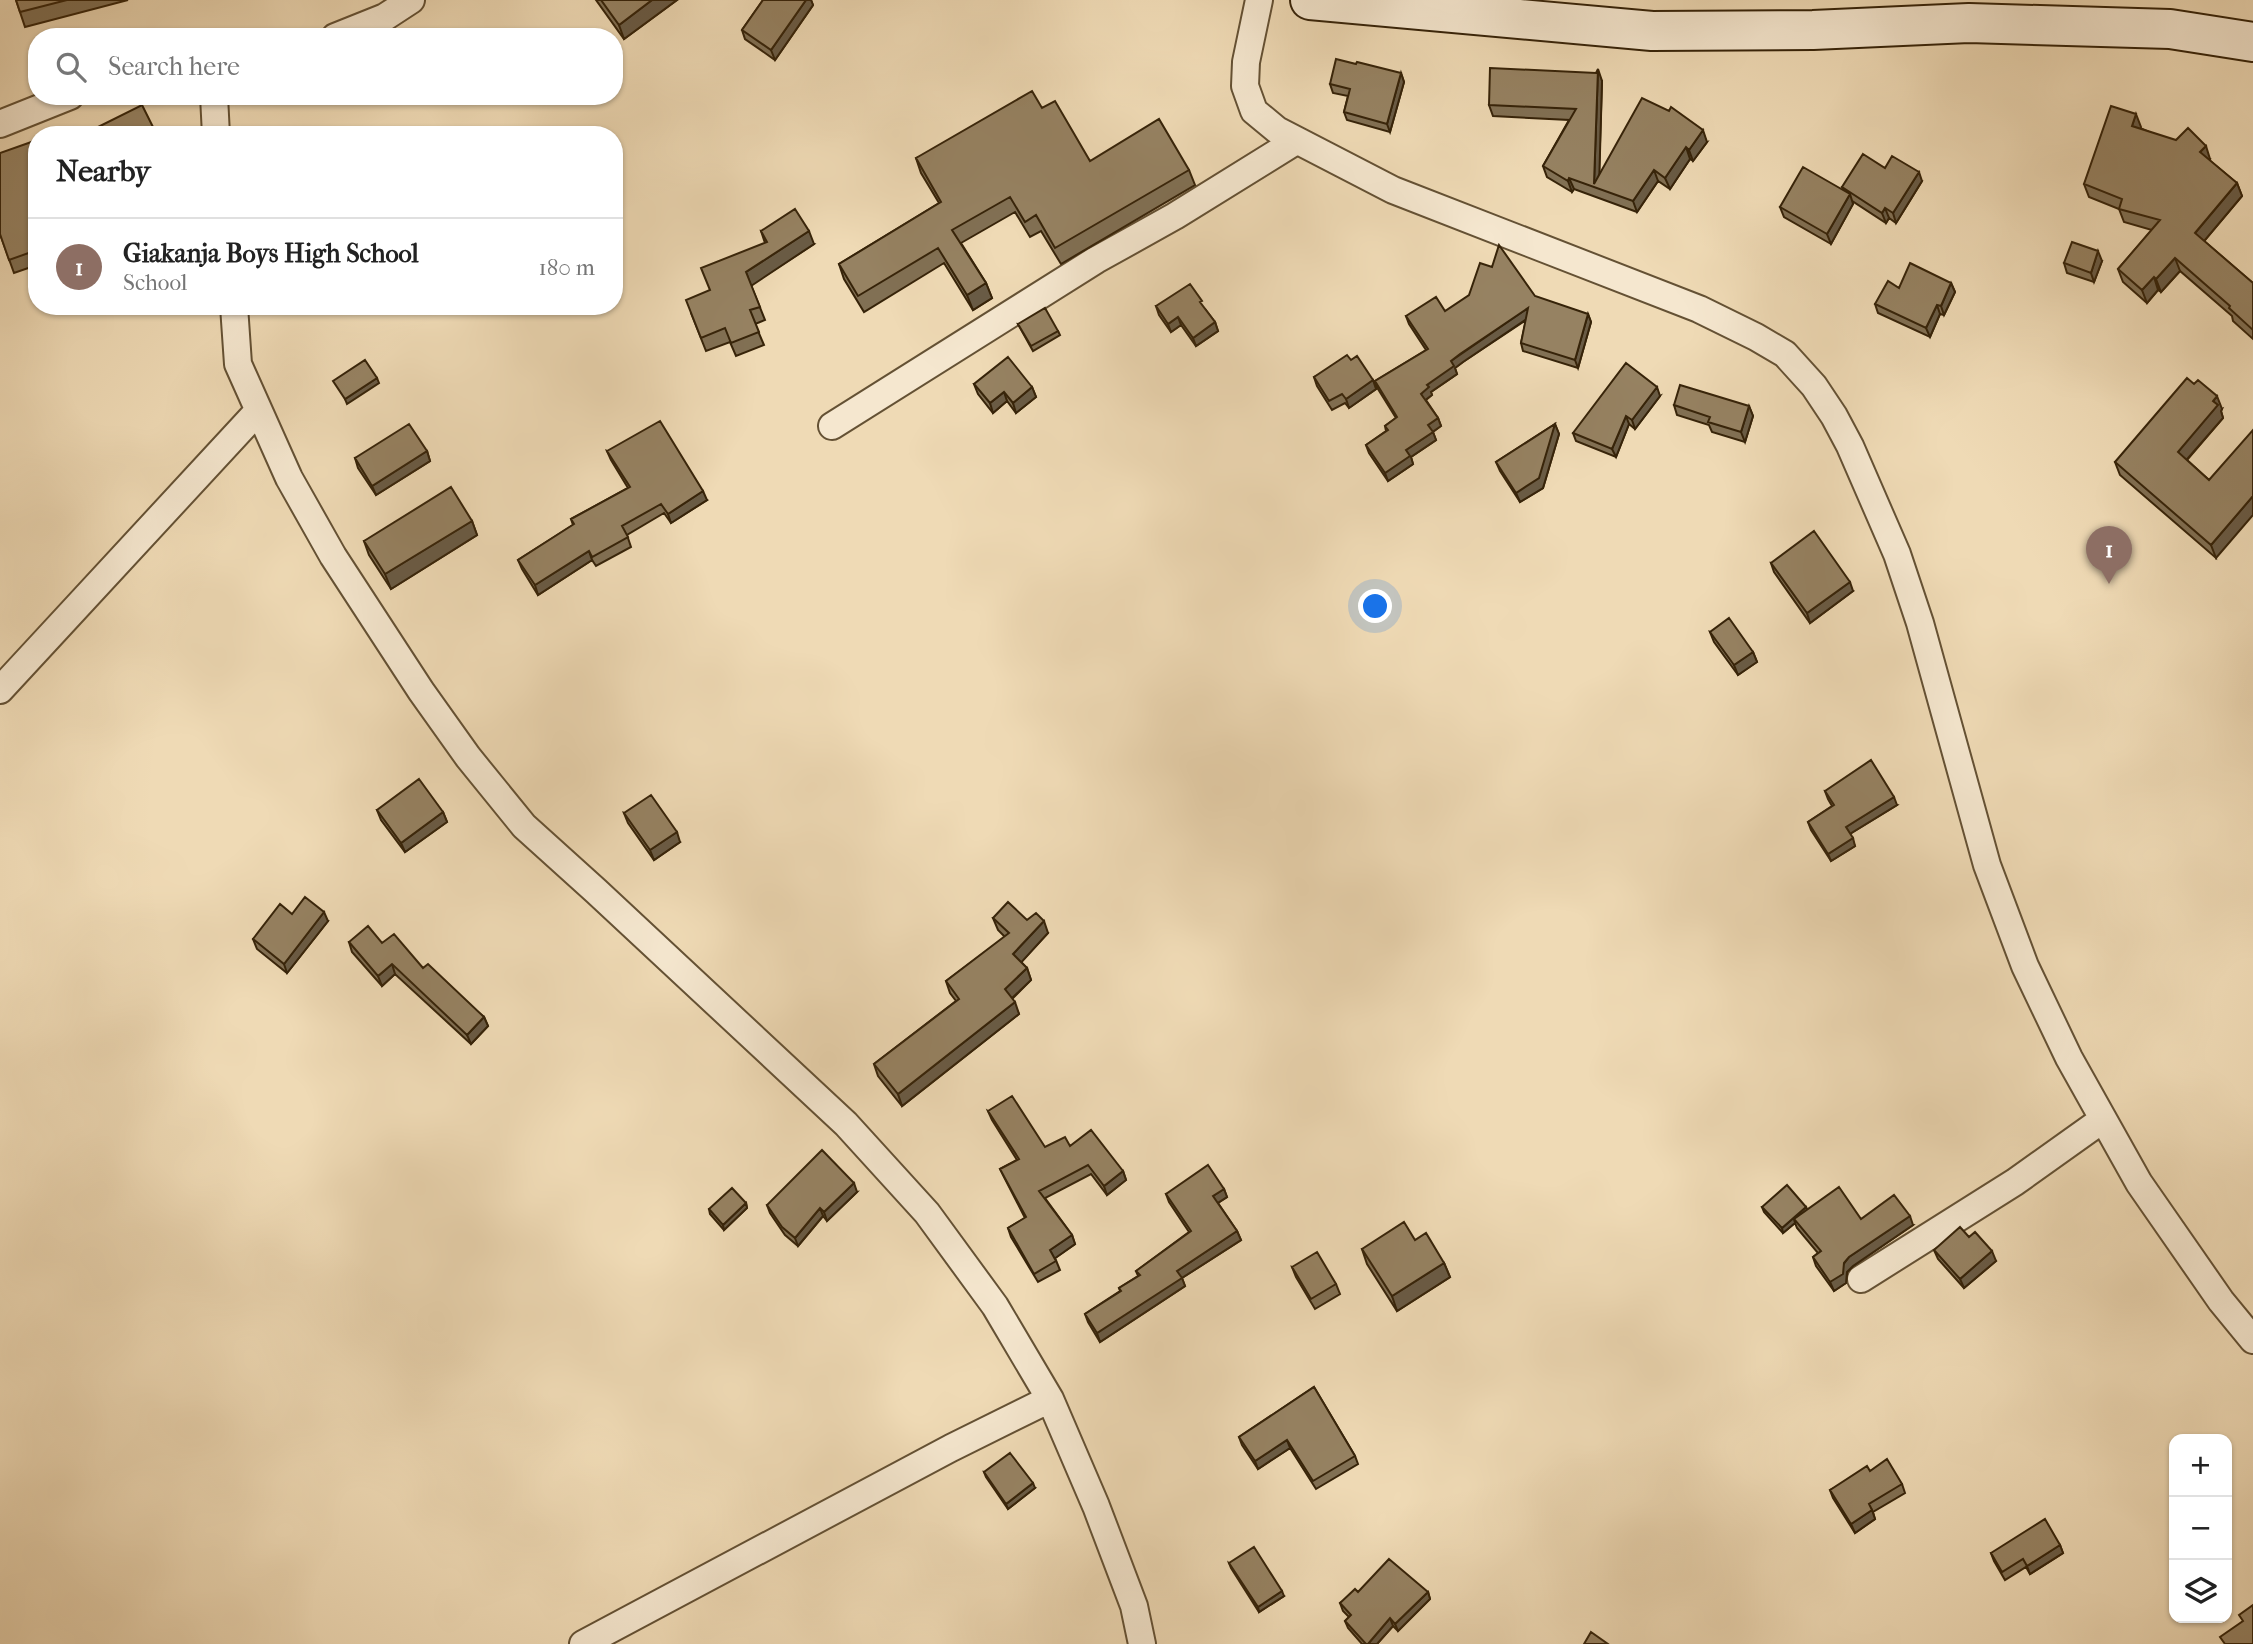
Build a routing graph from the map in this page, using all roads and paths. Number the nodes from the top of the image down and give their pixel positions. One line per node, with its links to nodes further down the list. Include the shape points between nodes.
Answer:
1 (411, 0): 4 (street)
2 (1259, 0): 10 (street, via 1245,86 1254,111)
3 (1310, 0): 5 (main road, via 1652,31 1969,23 2170,29)
4 (358, 28)
5 (2253, 42)
6 (48, 105): 8 (street)
7 (214, 105): 9 (street)
8 (0, 124)
9 (216, 126)
10 (1296, 141): 13 (street); 15 (street, via 1393,190 1699,309 1785,354 1814,386 1850,446 1897,554 1987,865 2025,966)
11 (240, 315): 12 (street, via 238,363)
12 (258, 411): 14 (street); 18 (street, via 333,556 421,691 524,827 846,1124 927,1213 995,1306)
13 (832, 426)
14 (0, 690)
15 (2102, 1120): 16 (street, via 2015,1182); 17 (street, via 2138,1183)
16 (1861, 1279)
17 (2253, 1340)
18 (1050, 1399): 19 (street); 20 (street, via 1097,1506 1134,1606)
19 (583, 1644)
20 (1142, 1644)

